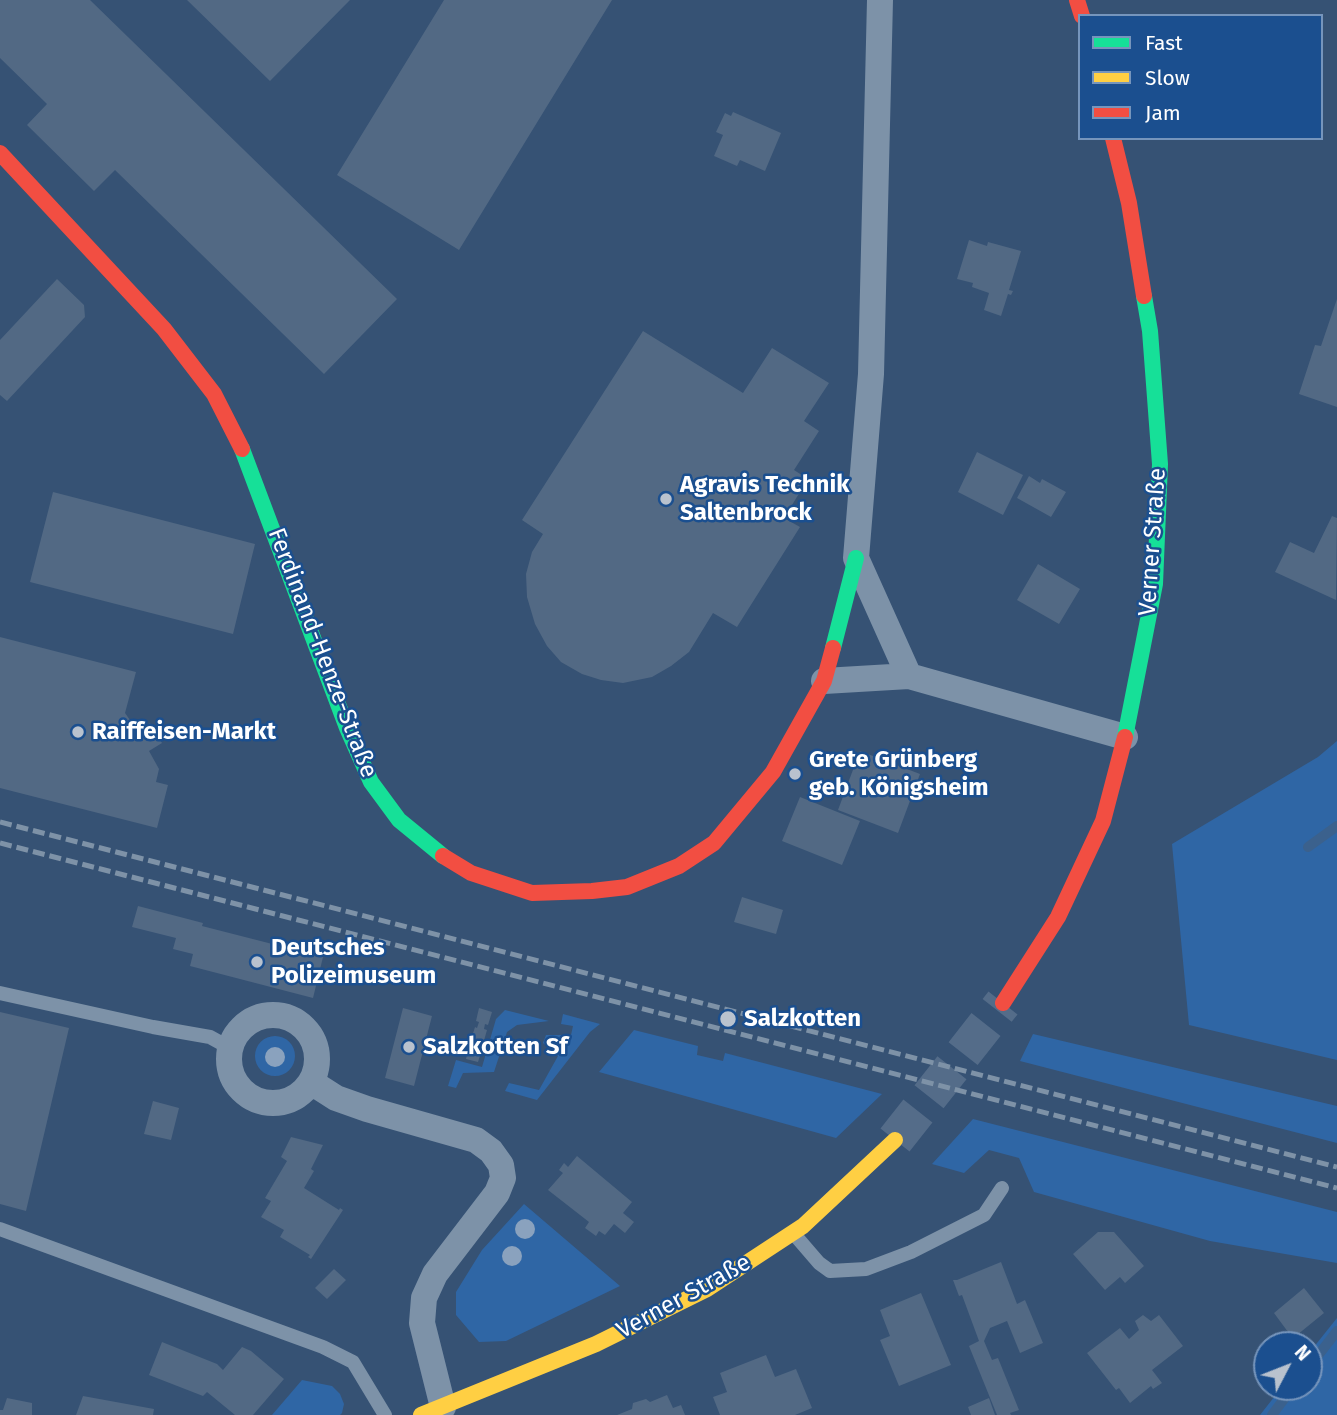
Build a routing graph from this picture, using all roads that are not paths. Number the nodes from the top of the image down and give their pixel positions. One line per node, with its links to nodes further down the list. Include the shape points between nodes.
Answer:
1 (880, 0): 4 (street, via 871,374)
2 (1113, 140): 7 (main road, Verner Straße, via 1150,331 1160,464 1155,584)
3 (0, 153): 6 (main road, Ferdinand-Henze-Straße, via 164,329 214,394 249,463 371,782 399,820 435,852 471,873 532,893 615,889 653,879 714,843 773,772)
4 (856, 558): 5 (street); 6 (main road, Ferdinand-Henze-Straße)
5 (909, 676): 6 (street); 7 (street)
6 (824, 681)
7 (1125, 737): 9 (main road, Verner Straße, via 1103,821 1058,917)
8 (0, 993): 10 (lane, via 210,1037)
9 (1003, 1003)
10 (230, 1048): 11 (street, via 232,1076 249,1097 277,1104 303,1093); 11 (street, via 235,1035 256,1018 269,1015 295,1020 314,1041 317,1055)
11 (312, 1082): 16 (street, Verner Straße, via 367,1110 476,1140 501,1165 503,1178 497,1194 435,1273 424,1297 422,1323)
12 (895, 1140): 15 (main road, Verner Straße)
13 (1002, 1188): 15 (lane, via 984,1215 866,1269 830,1271)
14 (0, 1229): 17 (lane, via 323,1347 353,1362)
15 (793, 1233): 16 (main road, Verner Straße, via 707,1289 596,1344)
16 (432, 1411)
17 (385, 1415)

